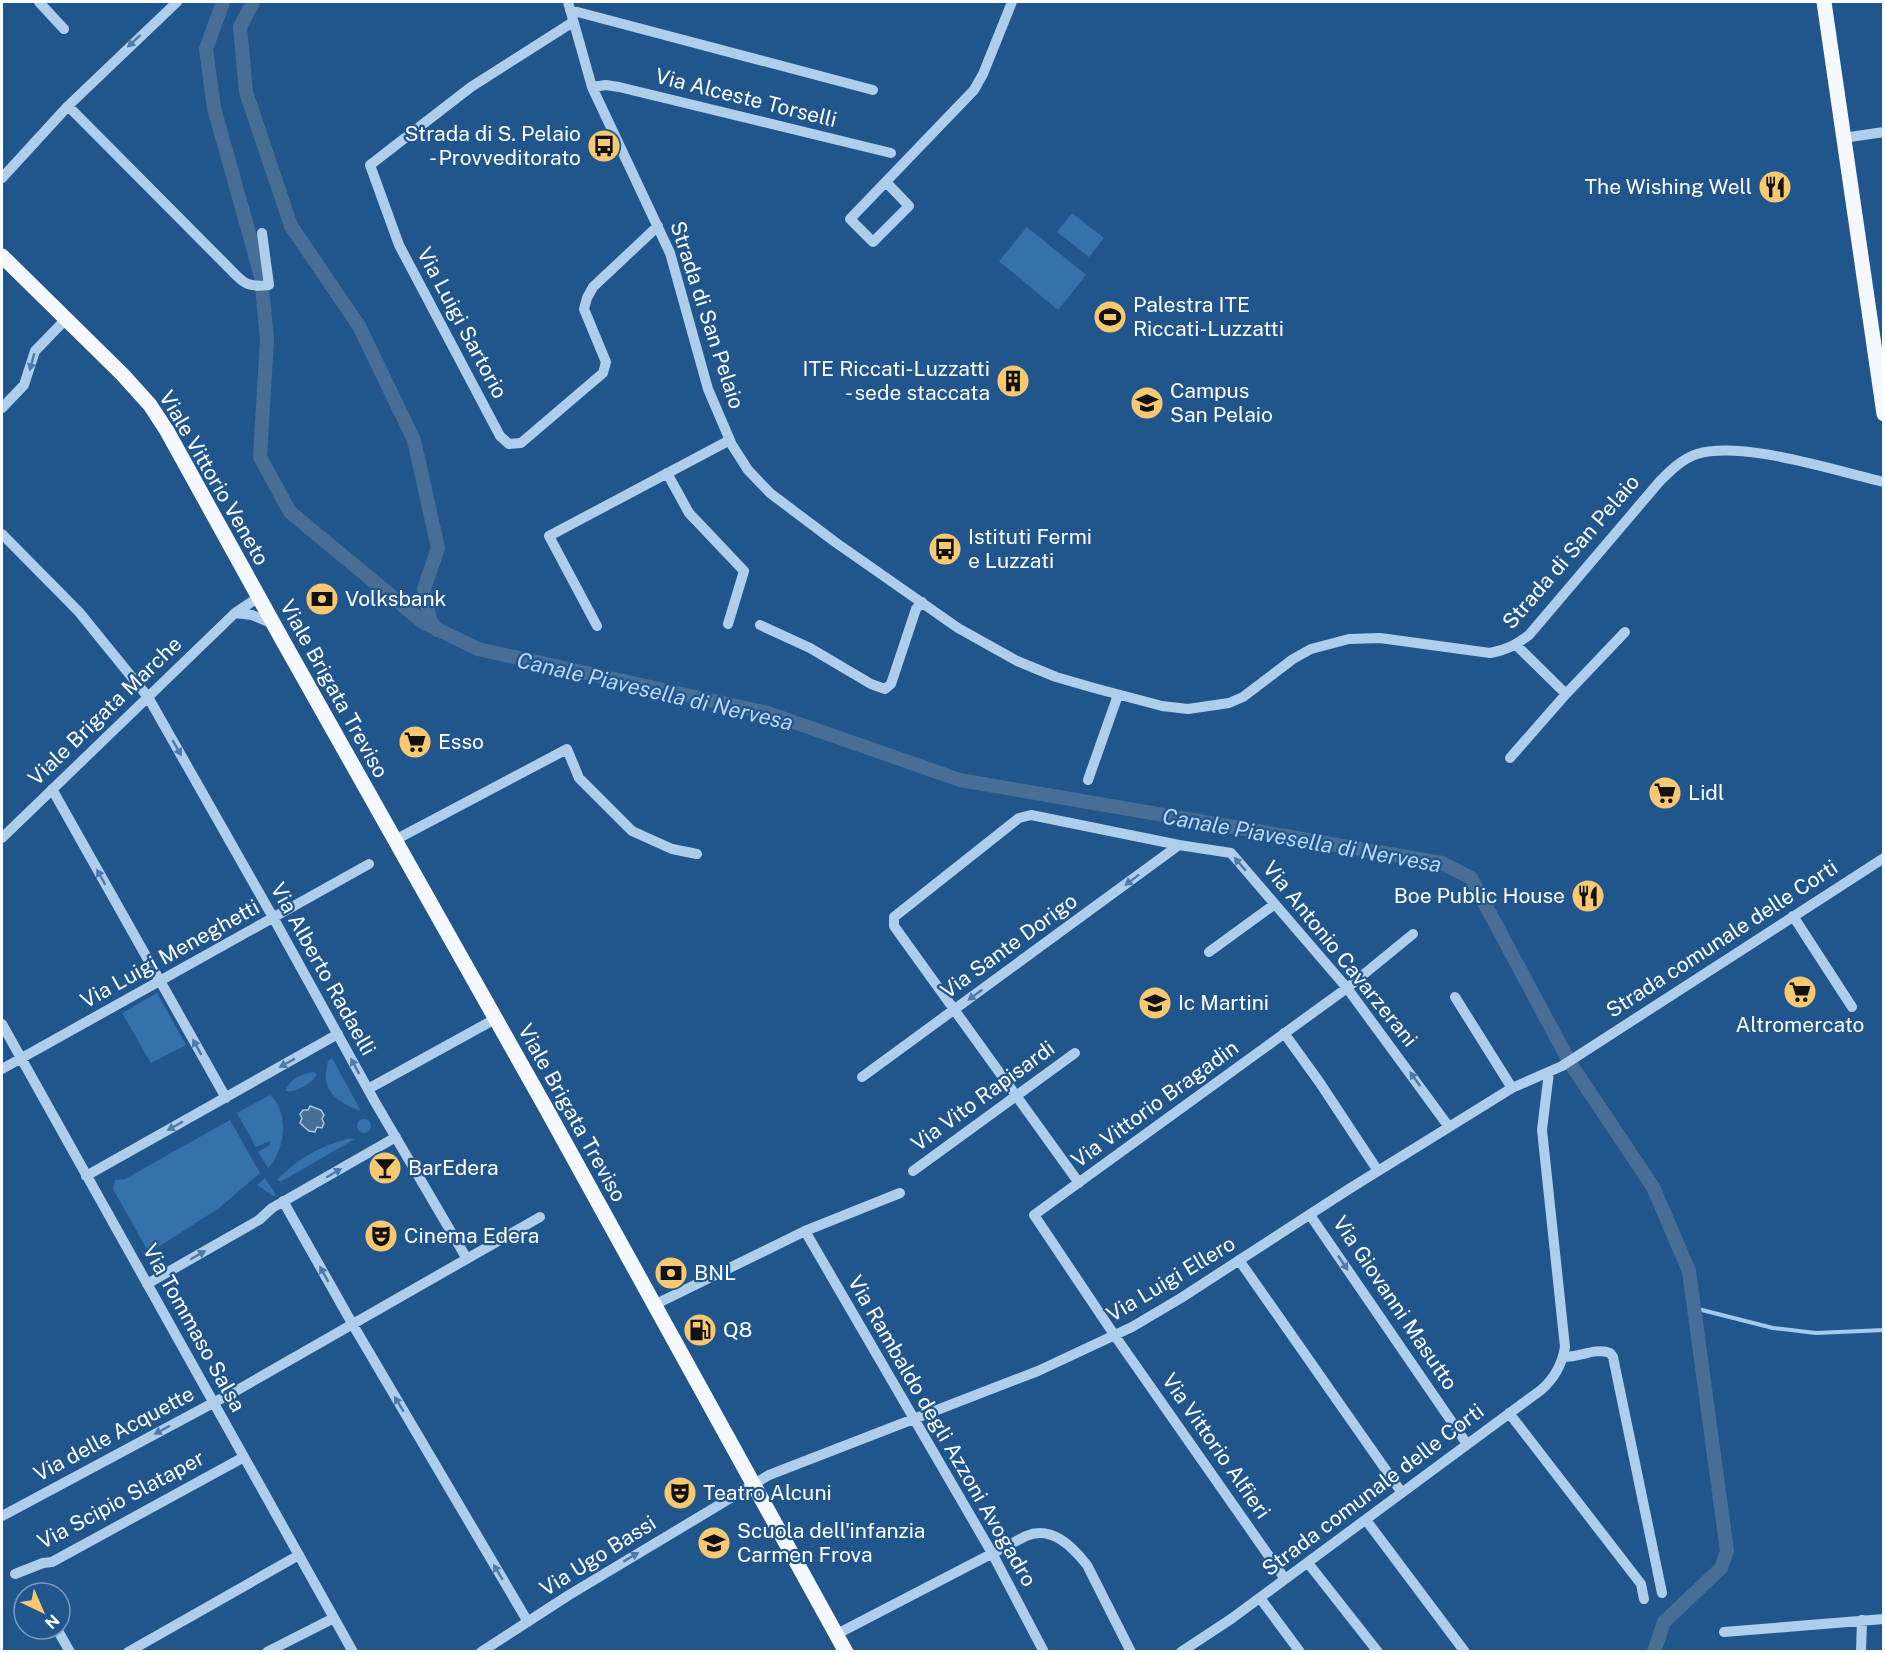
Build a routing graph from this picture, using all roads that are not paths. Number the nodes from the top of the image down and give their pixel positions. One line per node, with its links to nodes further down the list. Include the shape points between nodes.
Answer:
1 (39, 2): 7 (street)
2 (177, 2): 10 (street, one-way to 10)
3 (1012, 2): 15 (street, via 974,90)
4 (1824, 2): 12 (main road)
5 (569, 6): 6 (street, Strada di San Pelaio); 9 (street)
6 (573, 22): 8 (street, Strada di San Pelaio); 16 (street, Via Luigi Sartorio, via 471,87 370,165 399,245 500,436 509,444 521,443 603,373 606,362 584,309 587,298 593,287)
7 (64, 29)
8 (592, 87): 13 (street, Via Alceste Torselli, via 619,87); 16 (street, Strada di San Pelaio)
9 (873, 90)
10 (68, 105): 14 (street); 17 (street, via 227,266 253,287 269,285)
11 (1884, 132): 12 (street)
12 (1843, 138): 21 (main road)
13 (891, 153)
14 (2, 178)
15 (886, 182): 15 (street, via 909,207 873,242 850,219)
16 (658, 226): 22 (street, Strada di San Pelaio, via 676,272 708,389)
17 (262, 233)
18 (2, 256): 19 (main road, Viale Vittorio Veneto)
19 (66, 319): 20 (street, one-way to 20, via 35,351 24,385); 26 (main road, Viale Vittorio Veneto, via 156,413)
20 (2, 408)
21 (1884, 414)
22 (730, 440): 23 (street); 27 (street, Strada di San Pelaio, via 748,470 770,493)
23 (667, 472): 30 (street, via 689,513 744,571); 32 (street, via 549,536)
24 (1884, 482): 34 (street, Strada di San Pelaio, via 1734,450 1685,459 1660,481)
25 (2, 534): 37 (street, Via Alberto Radaelli, via 79,612)
26 (259, 597): 28 (street, Viale Brigata Marche); 29 (main road, Viale Brigata Treviso)
27 (922, 602): 31 (street, via 916,609 891,684 885,689); 36 (street, Strada di San Pelaio, via 1017,661)
28 (235, 613): 29 (street); 37 (street, Viale Brigata Marche)
29 (274, 624): 42 (main road, Viale Brigata Treviso)
30 (728, 624)
31 (760, 625)
32 (597, 626)
33 (1625, 632): 35 (street)
34 (1516, 645): 35 (street); 36 (street, Strada di San Pelaio, via 1490,653 1380,638 1348,639 1311,649 1228,704 1188,709)
35 (1566, 694): 38 (street)
36 (1118, 695): 39 (street)
37 (148, 697): 40 (street, Viale Brigata Marche); 49 (street, Via Alberto Radaelli, one-way to 49)
38 (1510, 758)
39 (1088, 780)
40 (52, 789): 41 (street, Viale Brigata Marche); 52 (street, one-way to 40)
41 (2, 838)
42 (395, 840): 44 (street, via 567,749 579,778 632,831 672,849); 57 (main road, Viale Brigata Treviso)
43 (1179, 845): 47 (street, Via Antonio Cavarzerani, one-way to 43, via 1231,853); 56 (street, Via Sante Dorigo, one-way to 56); 56 (street, Via Antonio Cavarzerani, via 1031,815 1019,818 894,917 894,926)
44 (697, 854)
45 (1882, 861): 48 (street, Strada comunale delle Corti)
46 (369, 864): 49 (street, Via Luigi Meneghetti)
47 (1275, 904): 51 (street); 53 (street, Via Antonio Cavarzerani)
48 (1793, 916): 55 (street); 62 (street, Strada comunale delle Corti)
49 (274, 919): 52 (street, Via Luigi Meneghetti); 60 (street, Via Alberto Radaelli)
50 (1413, 934): 53 (street, Via Vittorio Bragadin)
51 (1209, 952)
52 (160, 981): 63 (street, Via Luigi Meneghetti); 70 (street, one-way to 52)
53 (1347, 987): 59 (street, Via Vittorio Bragadin); 71 (street, Via Antonio Cavarzerani, one-way to 53)
54 (1455, 997): 67 (street)
55 (1852, 1007)
56 (956, 1009): 66 (street, Via Sante Dorigo); 69 (street)
57 (495, 1019): 68 (street); 85 (main road, Viale Brigata Treviso)
58 (2, 1024): 63 (street, Via Tommaso Salsa)
59 (1284, 1033): 74 (street); 76 (street, Via Vittorio Bragadin)
60 (338, 1034): 68 (street, Via Alberto Radaelli, one-way to 60); 70 (street, one-way to 70)
61 (1075, 1053): 69 (street, Via Vito Rapisardi)
62 (1581, 1054): 65 (street, Via Luigi Ellero)
63 (20, 1058): 64 (street, Via Luigi Meneghetti); 75 (street, Via Tommaso Salsa)
64 (2, 1069)
65 (1549, 1072): 67 (street, Via Luigi Ellero); 88 (street, Strada comunale delle Corti, via 1542,1130 1564,1332)
66 (862, 1077)
67 (1512, 1088): 71 (street, Via Luigi Ellero)
68 (368, 1089): 72 (street, Via Alberto Radaelli)
69 (1016, 1095): 73 (street, Via Vito Rapisardi); 76 (street)
70 (226, 1098): 75 (street, one-way to 75)
71 (1449, 1127): 74 (street, Via Luigi Ellero)
72 (396, 1137): 78 (street, one-way to 72); 82 (street, Via Alberto Radaelli)
73 (914, 1171)
74 (1378, 1171): 79 (street, Via Luigi Ellero)
75 (86, 1176): 84 (street, Via Tommaso Salsa)
76 (1079, 1183): 87 (street, Via Vittorio Bragadin, via 1034,1215)
77 (900, 1193): 81 (street)
78 (283, 1202): 84 (street, one-way to 78, via 260,1220); 86 (street, one-way to 78)
79 (1310, 1215): 83 (street, Via Luigi Ellero); 92 (street, Via Giovanni Masutto, one-way to 92)
80 (540, 1217): 82 (street, Via delle Acquette)
81 (805, 1231): 85 (street); 91 (street, Via Rambaldo degli Azzoni Avogadro)
82 (467, 1259): 86 (street, Via delle Acquette)
83 (1239, 1260): 87 (street, Via Luigi Ellero); 95 (street)
84 (147, 1284): 89 (street, Via Tommaso Salsa)
85 (654, 1305): 94 (main road, Viale Brigata Treviso)
86 (352, 1325): 89 (street, Via delle Acquette); 109 (street, one-way to 86)
87 (1115, 1336): 91 (street, Via Luigi Ellero); 102 (street, Via Vittorio Alfieri)
88 (1563, 1357): 90 (street, Strada comunale delle Corti, via 1548,1384); 103 (street, via 1600,1351 1613,1358)
89 (214, 1403): 93 (street, Via Tommaso Salsa); 96 (street, Via delle Acquette, one-way to 96)
90 (1509, 1413): 92 (street, Strada comunale delle Corti); 105 (street, Strada comunale delle Corti, via 1641,1584)
91 (914, 1419): 94 (street, Via Luigi Ellero); 98 (street, Via Rambaldo degli Azzoni Avogadro)
92 (1467, 1444): 95 (street, Strada comunale delle Corti)
93 (244, 1457): 99 (street, Via Tommaso Salsa); 101 (street, Via Scipio Slataper, via 52,1562)
94 (753, 1483): 109 (street, Via Ugo Bassi, one-way to 94); 111 (main road, Viale Brigata Treviso)
95 (1402, 1493): 97 (street, Strada comunale delle Corti)
96 (2, 1516)
97 (1366, 1520): 100 (street, Strada comunale delle Corti); 123 (street)
98 (992, 1553): 111 (street); 118 (street, Via Rambaldo degli Azzoni Avogadro); 119 (street, via 1035,1532 1061,1539 1087,1565)
99 (299, 1555): 106 (street, Via Tommaso Salsa); 113 (street)
100 (1308, 1563): 102 (street, Strada comunale delle Corti); 122 (street)
101 (15, 1574)
102 (1286, 1579): 104 (street, Strada comunale delle Corti)
103 (1662, 1593)
104 (1260, 1598): 120 (street, Strada comunale delle Corti); 121 (street, Strada comunale delle Corti)
105 (1644, 1599)
106 (334, 1618): 114 (street); 115 (street, Via Tommaso Salsa)
107 (1862, 1620): 108 (street); 110 (street); 124 (street)
108 (1884, 1620)
109 (528, 1622): 112 (street, Via Ugo Bassi)
110 (1724, 1632)
111 (837, 1634): 117 (main road, Viale Brigata Treviso)
112 (496, 1648): 116 (street, Via Ugo Bassi)
113 (128, 1652)
114 (267, 1652)
115 (352, 1652)
116 (481, 1652)
117 (846, 1652)
118 (1044, 1652)
119 (1131, 1652)
120 (1181, 1652)
121 (1300, 1652)
122 (1378, 1652)
123 (1465, 1652)
124 (1862, 1652)

